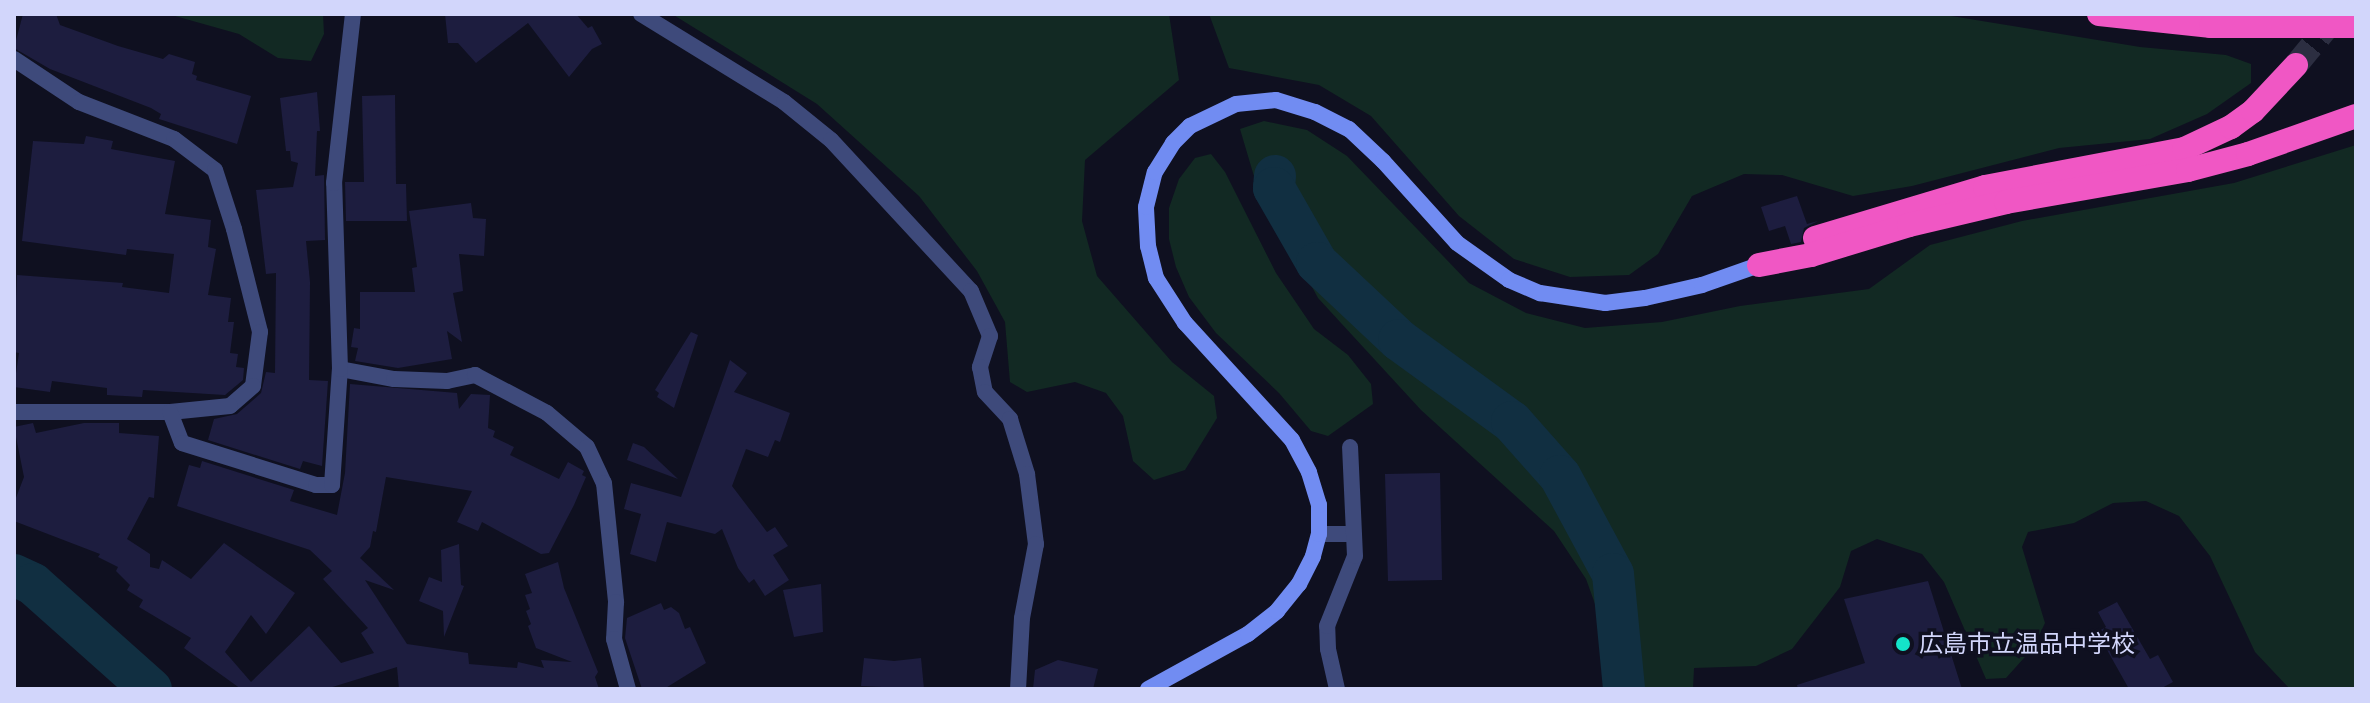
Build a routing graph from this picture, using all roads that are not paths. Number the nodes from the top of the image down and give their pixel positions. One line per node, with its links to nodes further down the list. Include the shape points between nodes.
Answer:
1 (353, 14): 9 (street, via 334,183)
2 (641, 14): 16 (street, via 784,102 831,140 971,291 990,336 980,367 985,392 1010,419 1027,474 1036,544 1022,618)
3 (2099, 14): 4 (highway, via 2211,26)
4 (2356, 26)
5 (14, 59): 11 (street, via 79,102 174,139 215,170 260,332 253,386 230,406)
6 (2296, 65): 8 (highway, via 2253,111 2184,149 1933,200 1807,241)
7 (2356, 116): 8 (highway, via 2188,170 2006,202)
8 (1759, 265): 13 (street, via 1702,285 1605,303 1540,293 1509,280 1457,243 1349,129 1315,112 1276,100 1236,104 1190,126 1155,172 1146,207 1156,278 1185,323 1292,440 1319,505)
9 (340, 369): 11 (street, via 332,485 316,485 182,443); 15 (street, via 394,379 447,381 475,375 547,413 587,447 604,483 616,602 614,639)
10 (14, 412): 11 (street)
11 (170, 412)
12 (1350, 447): 14 (street)
13 (1319, 534): 14 (street); 17 (street, via 1299,584 1277,611 1248,634)
14 (1353, 534): 18 (street, via 1355,556 1327,626)
15 (628, 689)
16 (1018, 689)
17 (1148, 689)
18 (1337, 689)

